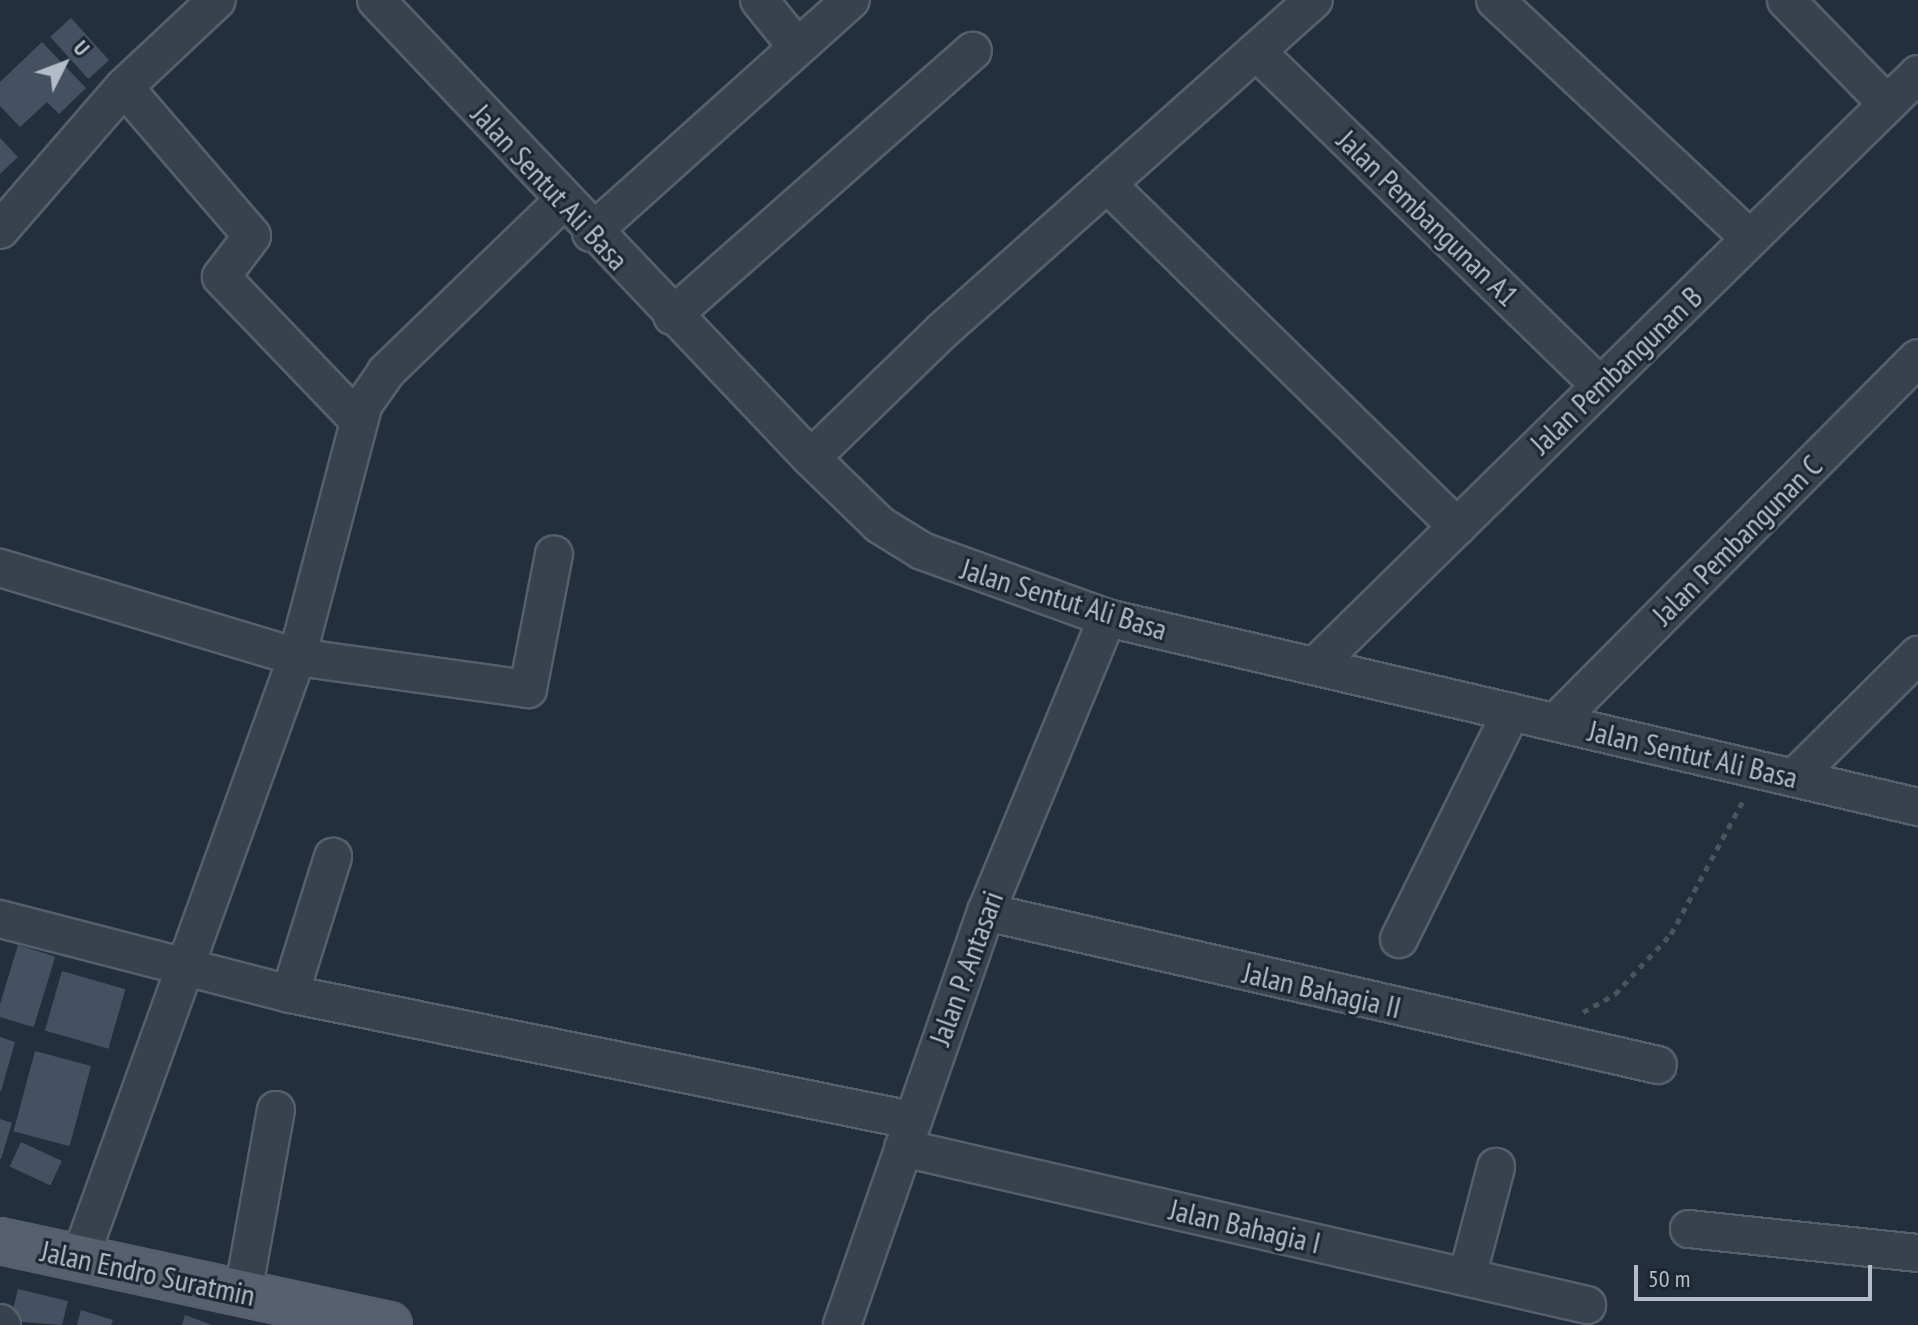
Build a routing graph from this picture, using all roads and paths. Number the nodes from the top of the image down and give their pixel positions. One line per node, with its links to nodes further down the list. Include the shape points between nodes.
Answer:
1 (217, 0): 12 (street)
2 (376, 0): 15 (street, Jalan Sentut Ali Basa)
3 (759, 0): 8 (street)
4 (851, 0): 8 (street)
5 (1495, 0): 18 (street)
6 (1786, 0): 13 (street)
7 (1310, 1): 10 (street)
8 (797, 47): 17 (street)
9 (973, 51): 19 (street)
10 (1256, 51): 14 (street); 21 (street, Jalan Pembangunan A1)
11 (1918, 74): 13 (street, Jalan Pembangunan B)
12 (124, 87): 16 (street); 22 (street, via 252,236 221,277)
13 (1887, 104): 18 (street, Jalan Pembangunan B)
14 (1107, 184): 23 (street); 24 (street)
15 (562, 202): 17 (street, Jalan Sentut Ali Basa); 22 (street, via 386,372)
16 (0, 230)
17 (591, 233): 19 (street, Jalan Sentut Ali Basa)
18 (1750, 239): 21 (street, Jalan Pembangunan B)
19 (672, 316): 23 (street, Jalan Sentut Ali Basa)
20 (1918, 358): 32 (street, Jalan Pembangunan C)
21 (1600, 386): 24 (street, Jalan Pembangunan B)
22 (358, 420): 29 (street)
23 (811, 458): 27 (street, Jalan Sentut Ali Basa, via 880,525 922,551)
24 (1457, 527): 30 (street, Jalan Pembangunan B)
25 (554, 554): 29 (street, via 528,689)
26 (0, 568): 29 (street)
27 (1107, 618): 30 (street, Jalan Sentut Ali Basa); 36 (street, Jalan P. Antasari)
28 (1918, 655): 33 (street)
29 (297, 657): 39 (street)
30 (1315, 666): 31 (street, Jalan Sentut Ali Basa)
31 (1511, 712): 32 (street, Jalan Sentut Ali Basa); 38 (street)
32 (1556, 722): 33 (street, Jalan Sentut Ali Basa)
33 (1777, 774): 34 (street, Jalan Sentut Ali Basa); 41 (path, via 1671,934 1615,994)
34 (1918, 807)
35 (333, 857): 40 (street)
36 (986, 912): 41 (street, Jalan Bahagia II); 44 (street, Jalan P. Antasari)
37 (0, 919): 39 (street, Jalan Bahagia I)
38 (1399, 939)
39 (189, 970): 40 (street, Jalan Bahagia I); 49 (street)
40 (290, 994): 44 (street, Jalan Bahagia I)
41 (1541, 1037): 42 (street, Jalan Bahagia II)
42 (1658, 1065)
43 (276, 1110): 51 (street)
44 (907, 1134): 50 (street, Jalan Bahagia I); 54 (street, Jalan P. Antasari)
45 (1496, 1167): 50 (street)
46 (1689, 1229): 48 (street)
47 (0, 1241): 49 (main road, Jalan Endro Suratmin)
48 (1918, 1253)
49 (80, 1258): 51 (main road, Jalan Endro Suratmin)
50 (1467, 1277): 52 (street, Jalan Bahagia I)
51 (243, 1293): 53 (main road, Jalan Endro Suratmin)
52 (1587, 1305)
53 (389, 1325)
54 (842, 1325)

